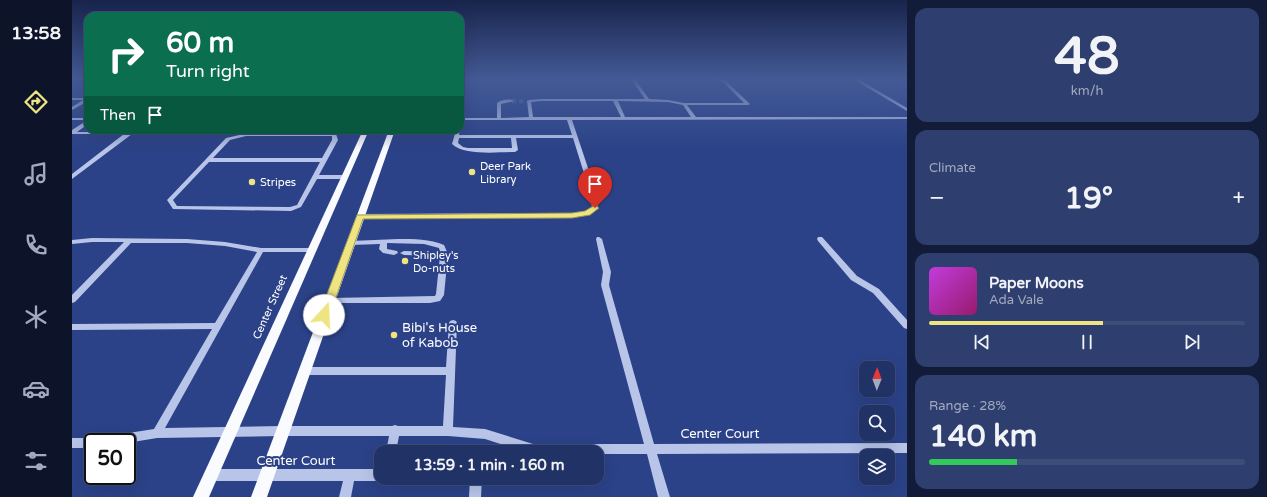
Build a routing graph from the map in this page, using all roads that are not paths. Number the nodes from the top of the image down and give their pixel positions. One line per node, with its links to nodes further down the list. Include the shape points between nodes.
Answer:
1 (82, 102): 9 (street)
2 (501, 102): 15 (street)
3 (527, 102): 16 (street)
4 (616, 102): 18 (street)
5 (674, 102): 8 (street)
6 (746, 102): 8 (street, via 748,104)
7 (894, 102): 10 (street)
8 (684, 104): 19 (street)
9 (72, 108)
10 (907, 110)
11 (907, 118): 19 (street)
12 (72, 119): 13 (street)
13 (84, 119)
14 (464, 119): 15 (street)
15 (499, 119): 16 (street)
16 (531, 119): 17 (street)
17 (569, 119): 18 (street); 29 (street)
18 (624, 119): 19 (street)
19 (695, 119)
20 (84, 125): 21 (street)
21 (72, 133): 22 (street)
22 (84, 133)
23 (127, 134): 33 (street)
24 (364, 134): 35 (main road, Center Street)
25 (391, 134): 36 (main road)
26 (457, 134): 30 (street)
27 (246, 135): 31 (street, via 228,139); 32 (street, via 334,136 335,140)
28 (513, 136): 29 (street); 30 (street); 30 (street, via 514,150 468,150 455,144)
29 (575, 136): 36 (street, via 591,186 595,208 587,213)
30 (457, 137)
31 (208, 160): 32 (street); 34 (street, via 170,200 175,208 291,209 299,206)
32 (324, 160): 34 (street)
33 (72, 177)
34 (315, 177): 35 (street)
35 (345, 177): 44 (main road, Center Street)
36 (360, 216): 42 (main road)
37 (599, 239): 67 (street, via 607,272 605,285)
38 (820, 239): 52 (street, via 854,278 876,291)
39 (129, 241): 40 (street); 43 (street, via 186,241); 48 (street)
40 (72, 242)
41 (384, 242): 42 (street); 45 (street, via 383,249); 47 (street, via 436,244 442,247)
42 (351, 243): 49 (main road)
43 (261, 250): 44 (street); 51 (street)
44 (312, 250): 57 (main road, Center Street)
45 (394, 253)
46 (404, 253): 47 (street)
47 (444, 254): 49 (street, via 440,295 437,299)
48 (72, 300)
49 (330, 301): 54 (main road)
50 (453, 324): 55 (street)
51 (217, 326): 53 (street); 60 (street)
52 (907, 326)
53 (72, 327)
54 (304, 371): 55 (street); 58 (main road)
55 (450, 371): 59 (street)
56 (395, 430): 58 (street, Center Court); 59 (street, Center Court); 64 (street)
57 (230, 431): 58 (street, Center Court); 60 (street, Center Court); 69 (main road, Center Street)
58 (282, 431): 70 (main road)
59 (448, 431): 65 (street, Center Court, via 485,434)
60 (157, 433): 61 (street, Center Court)
61 (136, 436)
62 (72, 443): 63 (street)
63 (84, 443)
64 (392, 445)
65 (513, 445)
66 (907, 448): 67 (street, Center Court)
67 (650, 449): 68 (street, Center Court); 78 (street)
68 (604, 450)
69 (211, 475): 70 (street, Center Court); 74 (main road, Center Street)
70 (267, 475): 71 (street, Center Court); 75 (main road)
71 (350, 475): 72 (street, Center Court); 76 (street)
72 (374, 475)
73 (476, 485): 77 (street)
74 (201, 497)
75 (259, 497)
76 (344, 497)
77 (475, 497)
78 (664, 497)

